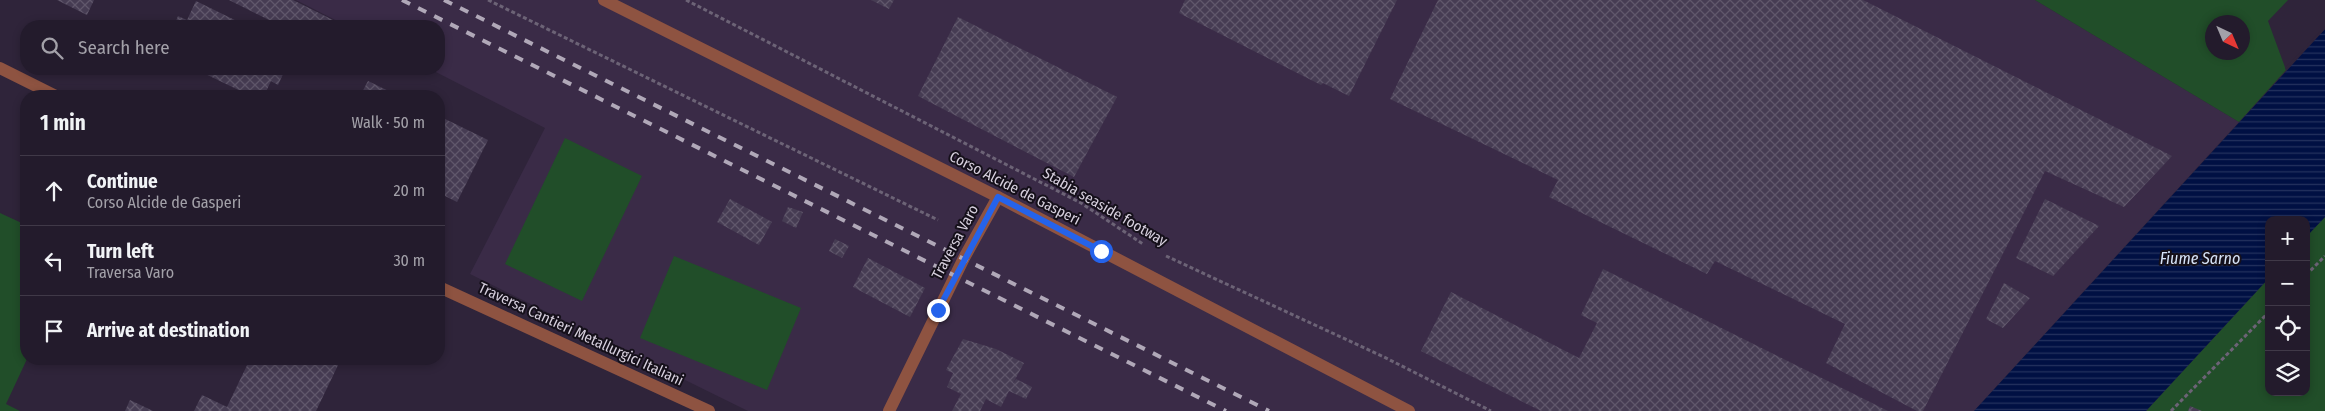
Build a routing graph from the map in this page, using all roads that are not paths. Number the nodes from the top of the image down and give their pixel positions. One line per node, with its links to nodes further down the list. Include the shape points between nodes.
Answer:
1 (604, 0): 4 (street, Corso Alcide de Gasperi)
2 (0, 68): 3 (street)
3 (44, 90)
4 (998, 197): 7 (street, Traversa Varo); 8 (street, Corso Alcide de Gasperi)
5 (445, 289): 6 (street, Traversa Cantieri Metallurgici Italiani)
6 (709, 411)
7 (888, 411)
8 (1409, 411)

